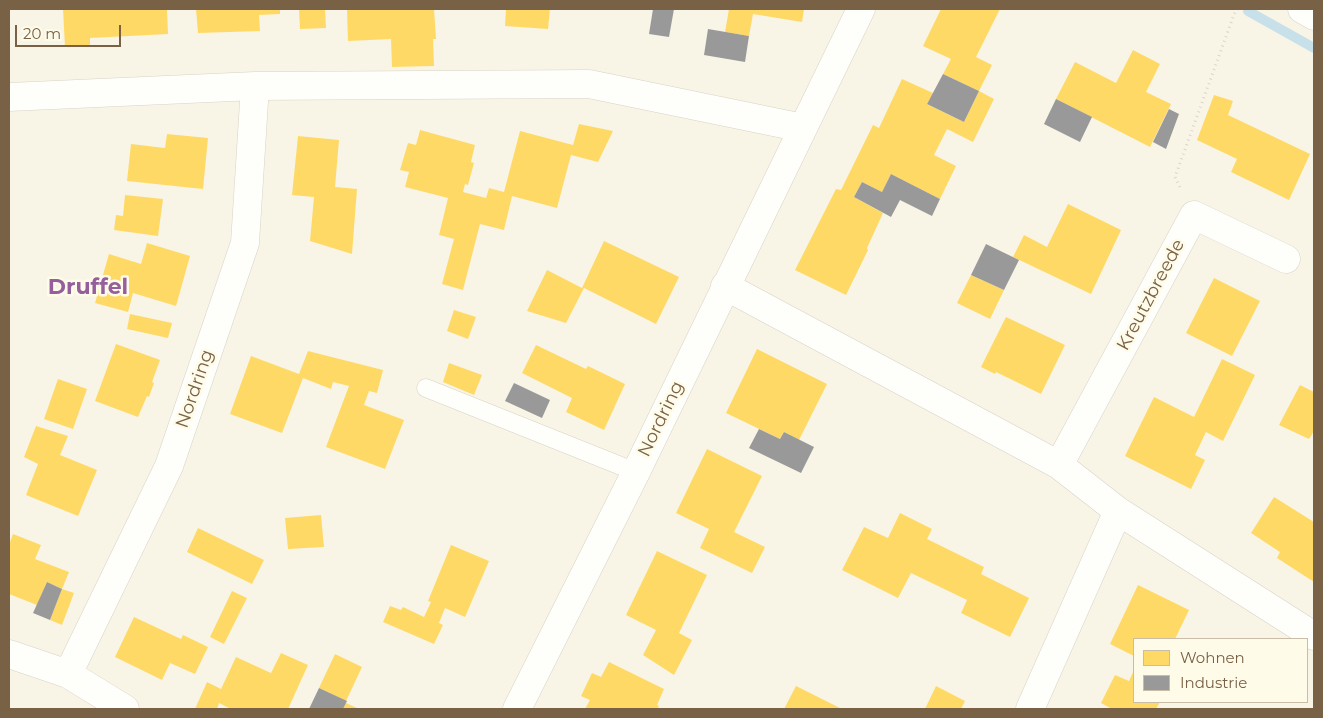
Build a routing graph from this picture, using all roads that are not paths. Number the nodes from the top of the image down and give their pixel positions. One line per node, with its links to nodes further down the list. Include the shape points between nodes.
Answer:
1 (861, 9): 6 (street, Nordring)
2 (1302, 9): 3 (street)
3 (1314, 16)
4 (255, 86): 5 (street); 6 (street, via 588,84); 15 (street, Nordring, via 245,243 169,466)
5 (9, 97)
6 (803, 128): 8 (street, Nordring)
7 (1286, 259): 10 (street, Kreutzbreede, via 1194,215)
8 (725, 286): 10 (street); 11 (street, Nordring)
9 (426, 388): 11 (lane)
10 (1059, 465): 12 (street)
11 (636, 472): 17 (street, Nordring)
12 (1118, 511): 13 (street); 18 (street)
13 (1314, 636)
14 (9, 654): 15 (street)
15 (68, 674): 16 (street)
16 (125, 709)
17 (517, 709)
18 (1030, 709)

